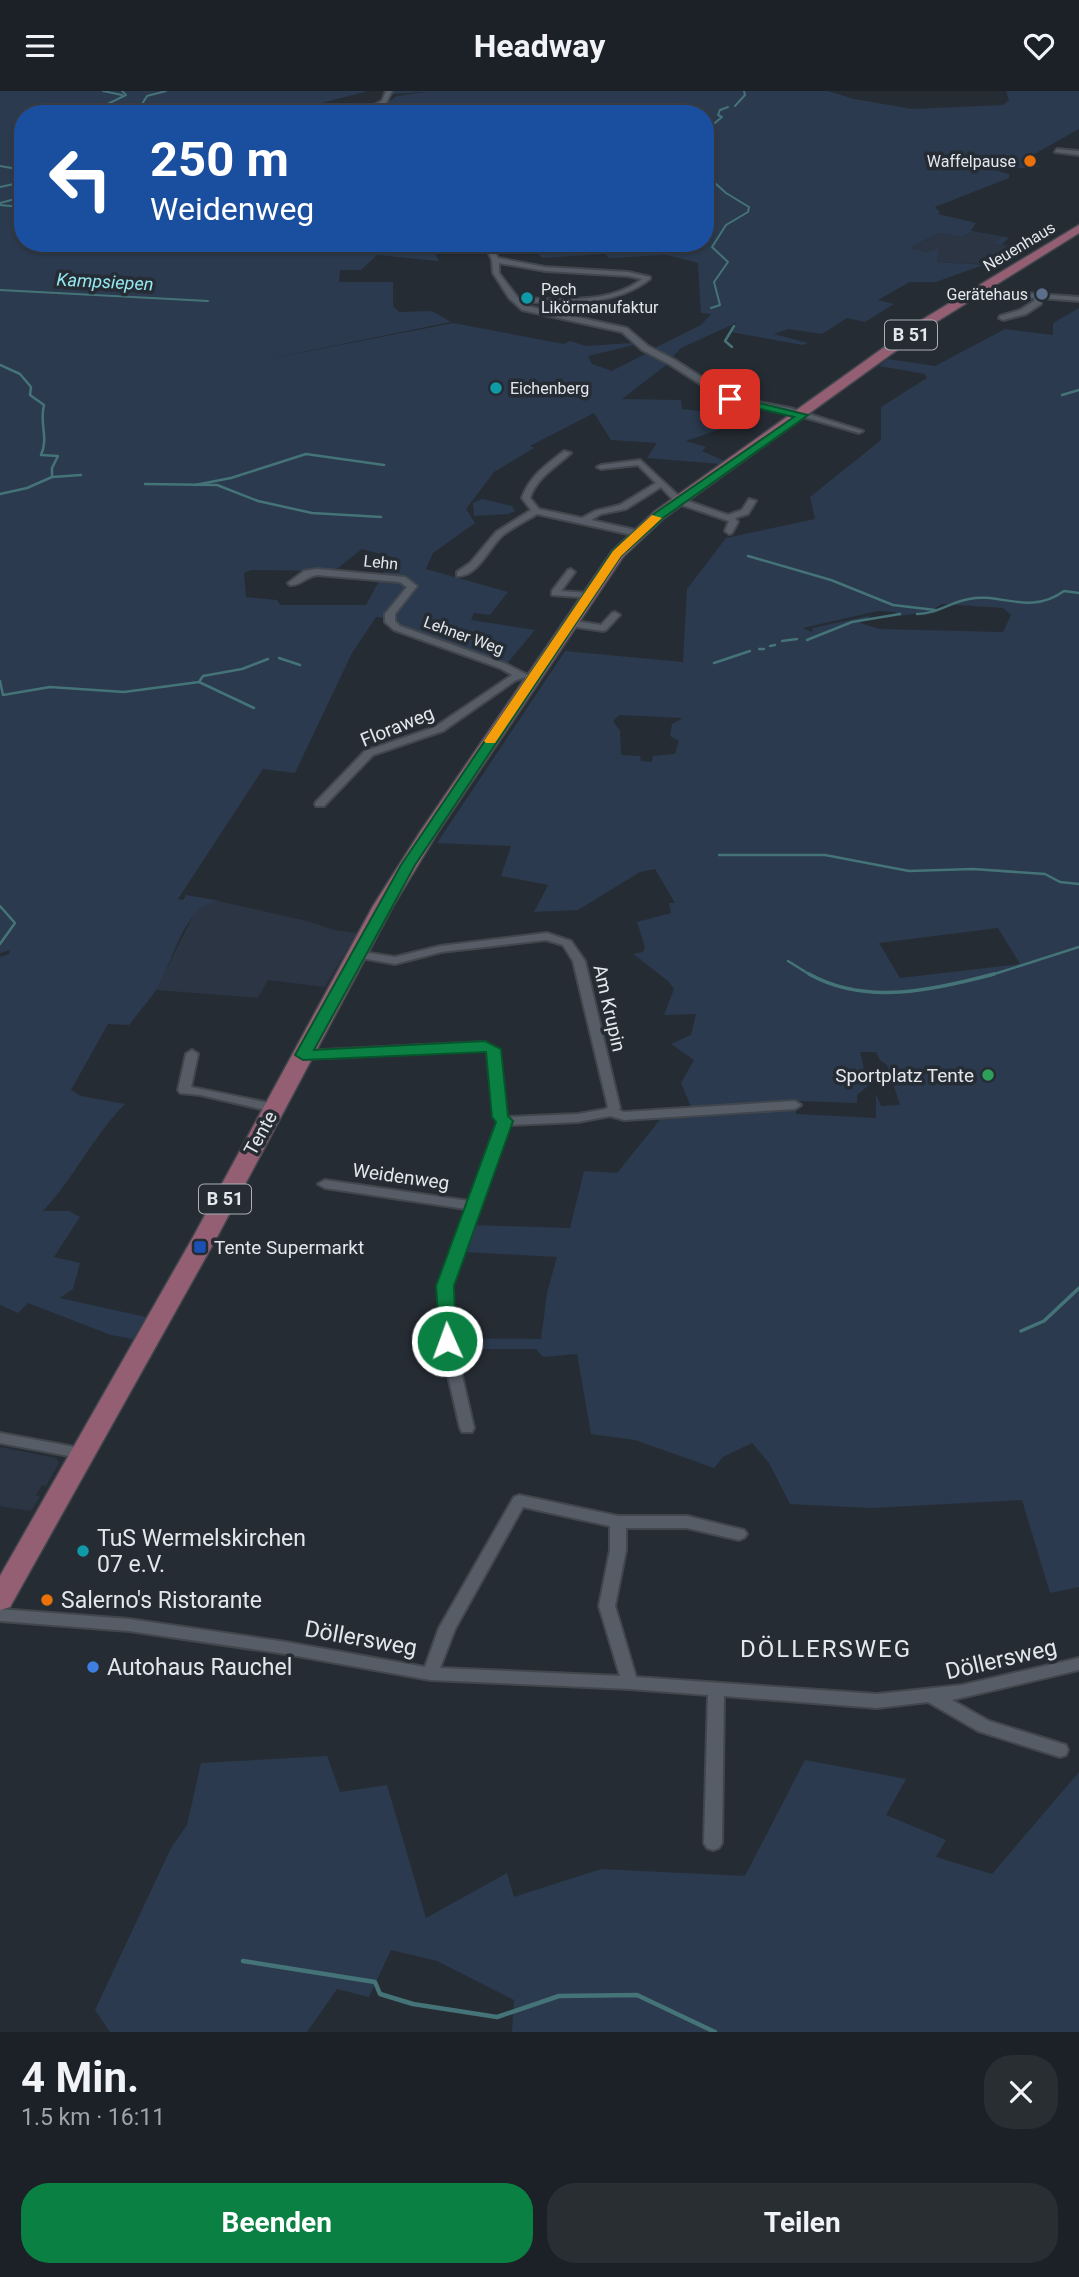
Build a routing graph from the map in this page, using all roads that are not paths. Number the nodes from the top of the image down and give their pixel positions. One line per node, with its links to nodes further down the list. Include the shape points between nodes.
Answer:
1 (388, 94): 2 (street)
2 (372, 105)
3 (1057, 151): 4 (street)
4 (1079, 153)
5 (1079, 228): 8 (main road, Neuenhaus / B 51)
6 (491, 252): 7 (street)
7 (495, 260): 11 (street, via 496,273); 11 (street, via 545,269 647,276 621,292 592,300)
8 (975, 291): 9 (street); 13 (main road, B 51)
9 (1037, 297): 10 (street); 12 (street, via 1038,302 1023,312)
10 (1079, 299)
11 (516, 300): 13 (street, via 535,312 624,330 645,348 730,399)
12 (1003, 318)
13 (802, 415): 14 (street); 18 (main road, B 51)
14 (859, 431)
15 (567, 453): 20 (street, via 527,492)
16 (601, 467): 17 (street, via 640,462)
17 (662, 484): 18 (street); 22 (street, via 627,506 600,509)
18 (679, 501): 21 (street); 24 (main road, B 51)
19 (752, 501): 21 (street, via 745,512)
20 (536, 511): 22 (street); 26 (street, via 499,534)
21 (729, 517): 23 (street, via 734,522)
22 (584, 521): 24 (street)
23 (729, 531)
24 (637, 533): 28 (main road, B 51)
25 (571, 572): 28 (street, via 555,593)
26 (460, 574)
27 (293, 583): 31 (street, Lehn, via 317,572 409,582 408,593 390,614 390,622)
28 (588, 596): 30 (main road, B 51)
29 (615, 615): 30 (street, via 603,628)
30 (569, 624): 32 (main road, B 51)
31 (397, 628): 32 (street, Lehner Weg)
32 (525, 676): 33 (street, Floraweg, via 439,729 369,753); 34 (main road, Tente / B 51, via 511,710 408,865)
33 (320, 804)
34 (356, 954): 36 (main road, Tente / B 51); 39 (street, Am Krupin, via 395,961 439,949 530,937 565,941 579,961 614,1108)
35 (192, 1054): 38 (street, via 184,1090)
36 (303, 1055): 38 (main road, Tente / B 51); 40 (street, via 485,1046 494,1049)
37 (795, 1105): 39 (street, via 624,1116)
38 (274, 1108): 45 (main road, Tente / B 51)
39 (610, 1112): 40 (street)
40 (504, 1121): 42 (street, Weidenweg)
41 (325, 1184): 42 (street, Weidenweg)
42 (472, 1206): 43 (street, Weidenweg, via 445,1286 447,1341)
43 (467, 1428)
44 (0, 1438): 45 (street)
45 (85, 1454): 48 (main road, Tente / B 51)
46 (618, 1522): 47 (street, via 687,1522); 51 (street, via 519,1501 447,1627); 52 (street, via 618,1550 607,1606)
47 (739, 1534)
48 (0, 1600)
49 (0, 1615): 51 (street, Döllersweg, via 142,1627)
50 (1079, 1664): 54 (street, Döllersweg)
51 (430, 1674): 52 (street, Döllersweg)
52 (630, 1683): 53 (street, Döllersweg)
53 (716, 1690): 54 (street, Döllersweg, via 877,1701); 56 (street)
54 (933, 1697): 55 (street, Döllersweg, via 984,1726)
55 (1060, 1750)
56 (713, 1843)

